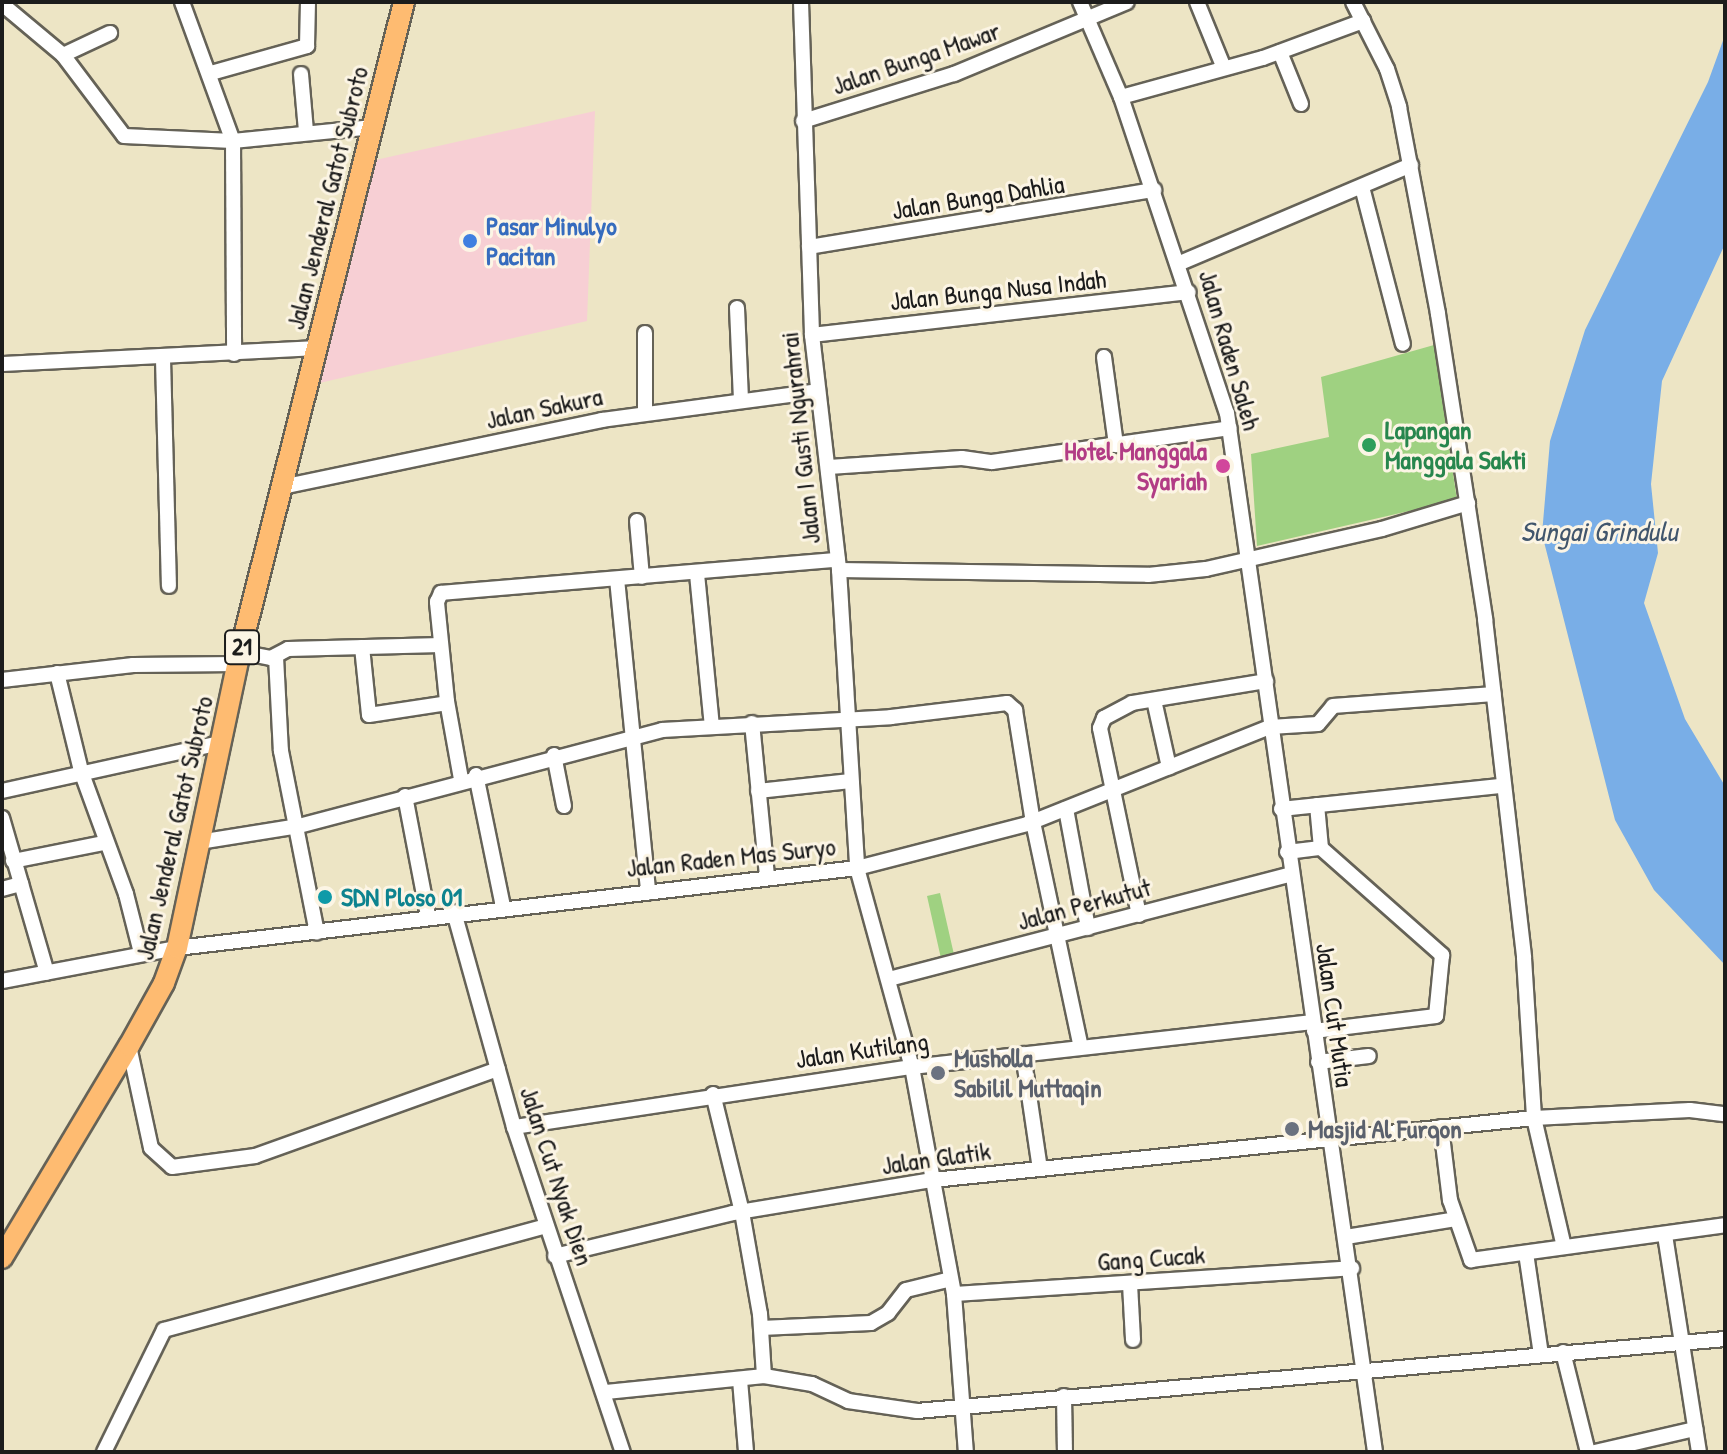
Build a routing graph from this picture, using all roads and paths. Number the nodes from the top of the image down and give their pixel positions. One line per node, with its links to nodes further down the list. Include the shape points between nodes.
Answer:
1 (182, 2): 16 (street)
2 (308, 2): 16 (street, via 307,46)
3 (404, 2): 21 (highway, Jalan Jenderal Gatot Subroto / 21)
4 (801, 2): 20 (street, Jalan I Gusti Ngurahrai)
5 (1080, 2): 10 (street, Jalan Raden Saleh)
6 (1127, 2): 10 (street, Jalan Bunga Mawar)
7 (1197, 2): 15 (street)
8 (1353, 2): 11 (street)
9 (2, 4): 14 (street)
10 (1088, 19): 18 (street, Jalan Raden Saleh); 20 (street, Jalan Bunga Mawar, via 954,74)
11 (1363, 21): 13 (street); 24 (street, via 1387,69)
12 (110, 33): 14 (street)
13 (1280, 52): 15 (street); 19 (street)
14 (63, 55): 23 (street, via 124,136)
15 (1224, 68): 18 (street)
16 (211, 73): 23 (street)
17 (301, 74): 22 (street)
18 (1121, 97): 26 (street, Jalan Raden Saleh)
19 (1301, 104)
20 (803, 121): 27 (street, Jalan I Gusti Ngurahrai)
21 (373, 127): 22 (street); 34 (highway, Jalan Jenderal Gatot Subroto / 21)
22 (306, 131): 23 (street)
23 (233, 141): 35 (street)
24 (1411, 165): 25 (street); 46 (street)
25 (1362, 187): 28 (street); 33 (street)
26 (1154, 190): 27 (street, Jalan Bunga Dahlia, via 977,224); 28 (street, Jalan Raden Saleh)
27 (809, 247): 32 (street, Jalan I Gusti Ngurahrai)
28 (1180, 263): 29 (street, Jalan Raden Saleh)
29 (1189, 292): 32 (street, Jalan Bunga Nusa Indah); 42 (street, Jalan Raden Saleh)
30 (737, 308): 40 (street)
31 (645, 333): 41 (street)
32 (812, 335): 39 (street, Jalan I Gusti Ngurahrai)
33 (1403, 344)
34 (316, 348): 35 (street); 45 (highway, Jalan Jenderal Gatot Subroto / 21)
35 (234, 354): 37 (street)
36 (1104, 357): 43 (street)
37 (163, 359): 38 (street); 53 (street)
38 (2, 364)
39 (818, 391): 40 (street, Jalan Sakura); 44 (street, Jalan I Gusti Ngurahrai)
40 (741, 401): 41 (street, Jalan Sakura)
41 (645, 413): 45 (street, Jalan Sakura)
42 (1230, 428): 43 (street); 48 (street, Jalan Raden Saleh)
43 (1116, 445): 44 (street, via 992,462 962,458)
44 (829, 467): 49 (street, Jalan I Gusti Ngurahrai)
45 (282, 487): 57 (highway, Jalan Jenderal Gatot Subroto / 21)
46 (1468, 503): 48 (street, via 1382,529); 61 (street)
47 (637, 521): 51 (street)
48 (1249, 556): 49 (street, via 1206,569 1148,575); 60 (street, Jalan Raden Saleh)
49 (838, 565): 50 (street); 64 (street, Jalan I Gusti Ngurahrai)
50 (697, 574): 51 (street); 66 (street)
51 (642, 577): 52 (street)
52 (617, 579): 54 (street, via 448,590 437,602); 68 (street)
53 (169, 586)
54 (441, 645): 55 (street); 63 (street)
55 (362, 647): 56 (street, via 288,649); 63 (street, via 369,715)
56 (276, 657): 57 (street); 86 (street, via 281,751)
57 (231, 661): 58 (street); 69 (highway, Jalan Jenderal Gatot Subroto / 21)
58 (57, 673): 59 (street); 72 (street)
59 (2, 680)
60 (1266, 681): 62 (street); 67 (street, Jalan Raden Saleh)
61 (1494, 694): 67 (street, Jalan Raden Mas Suryo, via 1335,706 1318,724); 75 (street)
62 (1154, 700): 71 (street); 76 (street, via 1112,710 1104,718 1100,728)
63 (447, 703): 73 (street)
64 (849, 716): 65 (street); 74 (street, Jalan I Gusti Ngurahrai); 85 (street, via 1007,703 1015,710)
65 (752, 723): 66 (street); 78 (street)
66 (712, 726): 68 (street)
67 (1270, 727): 71 (street, Jalan Raden Mas Suryo); 83 (street, Jalan Cut Mutia)
68 (630, 735): 70 (street); 97 (street)
69 (206, 745): 72 (street); 87 (highway, Jalan Jenderal Gatot Subroto / 21)
70 (554, 755): 73 (street); 81 (street)
71 (1169, 767): 76 (street, Jalan Raden Mas Suryo)
72 (81, 771): 77 (street); 88 (street)
73 (468, 777): 79 (street); 98 (street)
74 (850, 781): 78 (street); 92 (street, Jalan I Gusti Ngurahrai)
75 (1500, 786): 80 (street); 120 (street, via 1524,958)
76 (1115, 789): 82 (street, Jalan Raden Mas Suryo); 101 (street)
77 (2, 791)
78 (758, 791): 94 (street)
79 (405, 796): 86 (street); 100 (street)
80 (1317, 805): 83 (street); 89 (street)
81 (564, 806)
82 (1066, 809): 85 (street, Jalan Raden Mas Suryo); 102 (street)
83 (1281, 809): 90 (street, Jalan Cut Mutia)
84 (2, 818): 91 (street)
85 (1033, 822): 92 (street, Jalan Raden Mas Suryo); 104 (street)
86 (299, 826): 87 (street); 103 (street)
87 (199, 842): 105 (highway, Jalan Jenderal Gatot Subroto / 21)
88 (104, 843): 91 (street); 106 (street, via 126,894)
89 (1321, 848): 90 (street); 110 (street, Jalan Kutilang, via 1442,955 1436,1016)
90 (1287, 852): 93 (street, Jalan Cut Mutia)
91 (13, 861): 95 (street)
92 (857, 868): 94 (street, Jalan Raden Mas Suryo); 108 (street, Jalan I Gusti Ngurahrai)
93 (1291, 874): 101 (street, Jalan Perkutut); 110 (street, Jalan Cut Mutia)
94 (767, 877): 97 (street, Jalan Raden Mas Suryo)
95 (21, 884): 96 (street); 107 (street)
96 (2, 889)
97 (648, 892): 98 (street, Jalan Raden Mas Suryo)
98 (503, 907): 99 (street, Jalan Raden Mas Suryo)
99 (454, 912): 100 (street, Jalan Raden Mas Suryo); 117 (street, Jalan Cut Nyak Dien)
100 (428, 915): 103 (street, Jalan Raden Mas Suryo)
101 (1139, 915): 102 (street, Jalan Perkutut)
102 (1088, 928): 104 (street, Jalan Perkutut)
103 (317, 932): 105 (street, Jalan Raden Mas Suryo)
104 (1055, 937): 108 (street, Jalan Perkutut); 112 (street)
105 (177, 948): 106 (street, Jalan Raden Mas Suryo); 111 (highway, Jalan Jenderal Gatot Subroto / 21)
106 (141, 953): 107 (street, Jalan Raden Mas Suryo)
107 (47, 973): 109 (street, Jalan Raden Mas Suryo)
108 (889, 979): 116 (street, Jalan I Gusti Ngurahrai)
109 (2, 981)
110 (1313, 1027): 112 (street, Jalan Kutilang); 115 (street, Jalan Cut Mutia)
111 (129, 1046): 117 (street, via 151,1148 172,1167 255,1156); 135 (highway, Jalan Jenderal Gatot Subroto / 21)
112 (1081, 1047): 113 (street, Jalan Kutilang)
113 (1023, 1054): 116 (street, Jalan Kutilang); 124 (street)
114 (1369, 1056): 115 (street)
115 (1318, 1062): 123 (street, Jalan Cut Mutia)
116 (912, 1067): 118 (street, Jalan Kutilang); 125 (street, Jalan I Gusti Ngurahrai)
117 (498, 1069): 121 (street, Jalan Cut Nyak Dien)
118 (713, 1094): 121 (street, Jalan Kutilang); 126 (street)
119 (1725, 1114): 120 (street, Jalan Glatik, via 1690,1110)
120 (1534, 1118): 122 (street, Jalan Glatik); 132 (street)
121 (514, 1127): 129 (street, Jalan Cut Nyak Dien)
122 (1441, 1127): 123 (street, Jalan Glatik); 127 (street)
123 (1329, 1137): 124 (street, Jalan Glatik); 131 (street, Jalan Cut Mutia)
124 (1040, 1169): 125 (street, Jalan Glatik)
125 (933, 1180): 126 (street, Jalan Glatik); 138 (street, Jalan I Gusti Ngurahrai)
126 (742, 1212): 134 (street, Jalan Glatik); 139 (street)
127 (1456, 1219): 131 (street); 133 (street, via 1471,1260)
128 (1725, 1225): 130 (street)
129 (546, 1226): 134 (street, Jalan Cut Nyak Dien); 152 (street, via 164,1330)
130 (1665, 1235): 132 (street); 142 (street)
131 (1346, 1237): 136 (street, Jalan Cut Mutia)
132 (1564, 1247): 133 (street)
133 (1526, 1253): 144 (street)
134 (555, 1256): 148 (street, Jalan Cut Nyak Dien)
135 (2, 1258)
136 (1352, 1268): 137 (street, Gang Cucak); 145 (street, Jalan Cut Mutia)
137 (1130, 1284): 138 (street, Gang Cucak); 141 (street)
138 (952, 1287): 139 (street, Gang Cucak, via 906,1290 888,1313 871,1323); 150 (street, Jalan I Gusti Ngurahrai)
139 (761, 1328): 146 (street)
140 (1725, 1339): 142 (street)
141 (1133, 1340)
142 (1680, 1343): 143 (street); 151 (street)
143 (1563, 1352): 144 (street); 158 (street)
144 (1541, 1354): 145 (street)
145 (1362, 1373): 149 (street); 157 (street, Jalan Cut Mutia)
146 (764, 1376): 147 (street); 150 (street, via 812,1384 848,1401 886,1408)
147 (740, 1380): 148 (street); 154 (street)
148 (606, 1392): 153 (street, Jalan Cut Nyak Dien)
149 (1064, 1396): 150 (street); 156 (street)
150 (966, 1405): 155 (street, Jalan I Gusti Ngurahrai)
151 (1695, 1429): 159 (street); 160 (street)
152 (104, 1452)
153 (623, 1452)
154 (746, 1452)
155 (966, 1452)
156 (1065, 1452)
157 (1375, 1452)
158 (1588, 1452)
159 (1595, 1452)
160 (1699, 1452)

